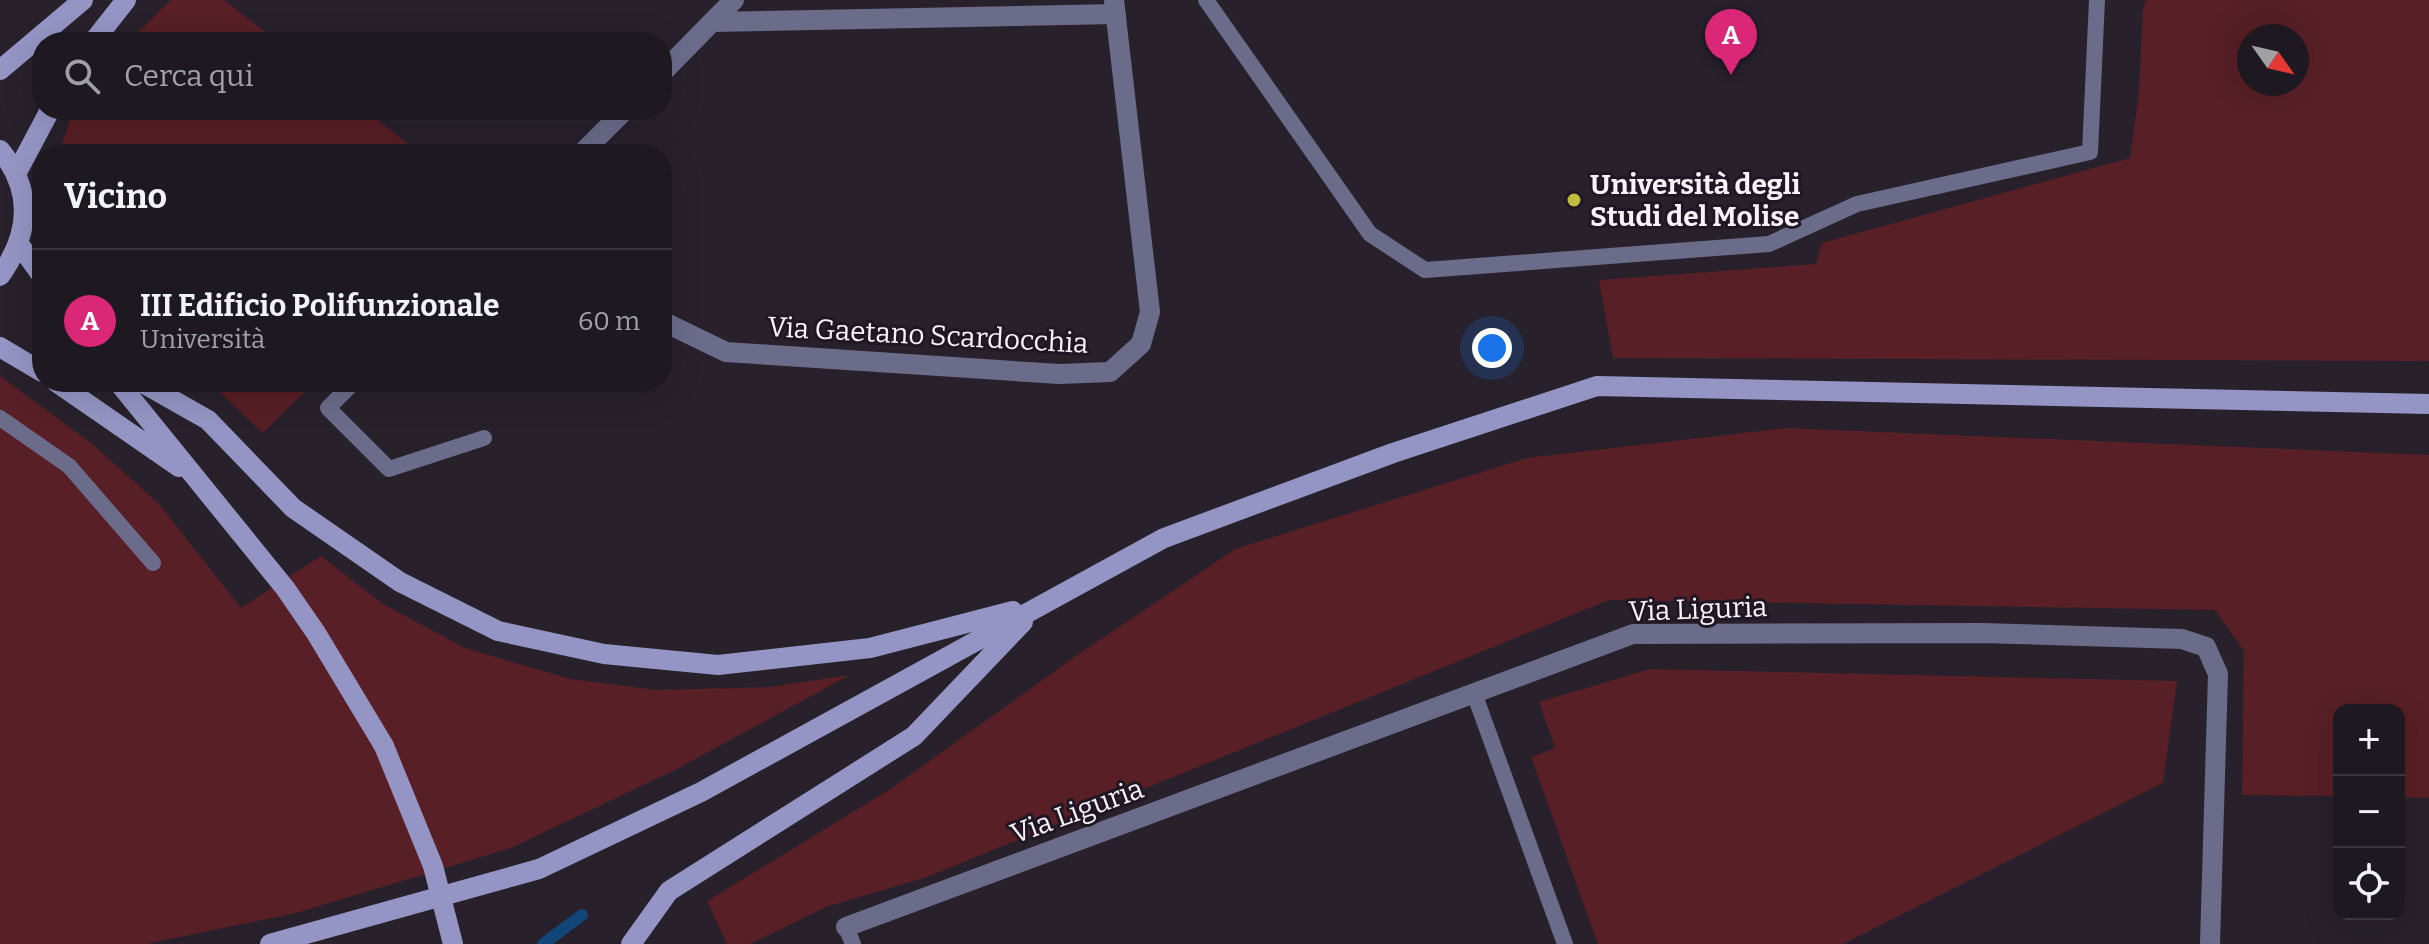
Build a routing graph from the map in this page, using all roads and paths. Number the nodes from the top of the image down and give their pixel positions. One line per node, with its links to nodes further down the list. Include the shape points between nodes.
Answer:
1 (83, 0): 8 (street)
2 (126, 0): 9 (street)
3 (734, 0): 7 (street)
4 (1206, 0): 5 (lane, via 1370,234 1425,270 1769,244 1857,204 2090,152)
5 (2097, 0)
6 (1115, 7): 7 (street, Via Gaetano Scardocchia); 21 (street, Via Gaetano Scardocchia, via 1150,312 1141,344 1110,372 1059,374 726,352)
7 (712, 22): 11 (street)
8 (45, 32)
9 (101, 32)
10 (32, 43): 12 (street)
11 (672, 63)
12 (0, 70)
13 (45, 120): 17 (street)
14 (615, 120): 15 (street)
15 (591, 144)
16 (0, 150): 17 (street)
17 (16, 174): 18 (street, via 24,209)
18 (19, 244): 19 (street); 20 (street)
19 (32, 262)
20 (0, 276)
21 (672, 326)
22 (0, 347): 23 (street)
23 (32, 366)
24 (70, 392): 31 (street)
25 (126, 392): 31 (street)
26 (159, 392): 33 (street, via 208,420 293,508 400,582 498,631 604,654 718,665 870,648)
27 (344, 392): 30 (lane, via 328,408 389,469)
28 (2429, 404): 33 (street, via 1597,386 1393,453 1164,538)
29 (0, 418): 32 (lane, via 69,466)
30 (484, 438)
31 (199, 481): 37 (street, bridge, via 285,588 384,746 433,866)
32 (153, 563)
33 (1040, 604): 36 (street, via 701,792 539,869); 38 (street, via 914,736 669,891)
34 (1474, 693): 35 (street, Via Liguria); 39 (lane); 40 (street, Via Liguria, via 1633,634 1981,633 2182,639 2206,647 2218,674)
35 (850, 936)
36 (270, 944)
37 (453, 944)
38 (631, 944)
39 (1565, 944)
40 (2210, 944)

